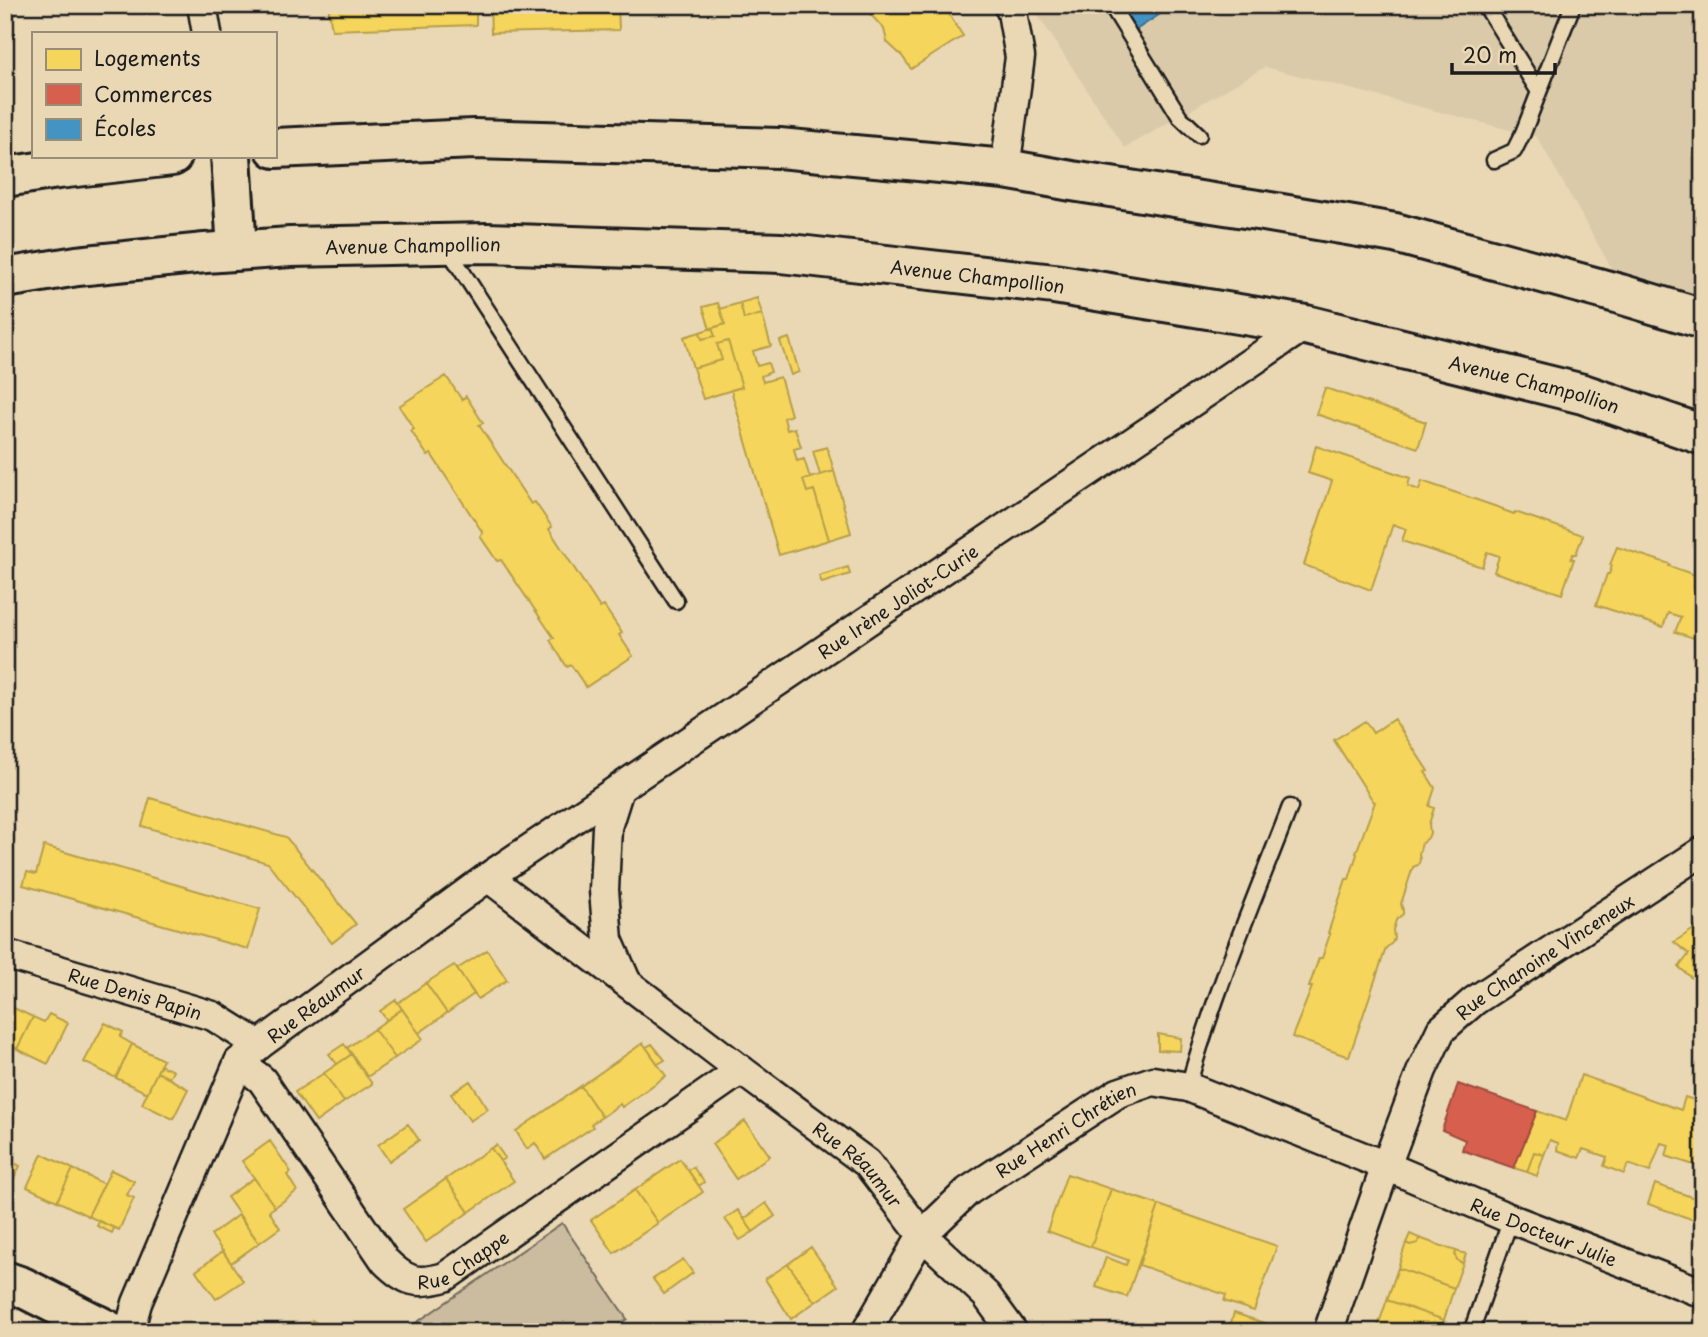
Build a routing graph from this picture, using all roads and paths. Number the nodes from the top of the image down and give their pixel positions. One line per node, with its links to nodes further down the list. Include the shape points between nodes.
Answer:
1 (202, 5): 6 (street)
2 (1008, 5): 13 (street, via 1020,57)
3 (1111, 5): 8 (lane, via 1180,117)
4 (1485, 5): 7 (lane)
5 (1573, 5): 7 (lane)
6 (207, 32)
7 (1539, 92): 12 (lane, via 1514,151)
8 (1199, 135)
9 (276, 148): 13 (main road, via 488,139 779,148)
10 (154, 158): 14 (main road)
11 (231, 158): 16 (main road)
12 (1494, 160)
13 (1005, 169): 19 (main road, via 1395,233)
14 (5, 177)
15 (444, 244): 16 (main road, Avenue Champollion); 21 (main road, Avenue Champollion, via 781,253 1054,284); 23 (lane)
16 (237, 250): 17 (main road, Avenue Champollion)
17 (5, 278)
18 (1703, 297): 19 (main road)
19 (1661, 306): 20 (main road)
20 (1703, 319)
21 (1306, 326): 22 (main road, Avenue Champollion, via 1583,394); 24 (street, Rue Irène Joliot-Curie)
22 (1703, 435)
23 (676, 601)
24 (619, 789): 27 (street, Rue Irène Joliot-Curie); 29 (street, Rue Réaumur, via 607,827 604,890 608,940)
25 (1290, 807): 32 (lane, via 1218,991)
26 (1703, 851): 33 (street, Rue Chanoine Vinceneux, via 1474,1002 1441,1030)
27 (488, 877): 29 (street, Rue Réaumur); 30 (street, Rue Réaumur)
28 (5, 954): 30 (street, Rue Denis Papin, via 213,1016)
29 (627, 984): 31 (street, Rue Réaumur)
30 (249, 1054): 31 (street, Rue Chappe, via 385,1262 412,1281 429,1282 444,1277); 39 (street, via 137,1303)
31 (741, 1070): 35 (street, Rue Réaumur, via 867,1163)
32 (1188, 1087): 33 (street, Rue Henri Chrétien); 35 (street, Rue Henri Chrétien, via 1153,1082 1118,1093 968,1191)
33 (1386, 1166): 34 (street, Rue Docteur Julie); 42 (street, Rue Chanoine Vinceneux)
34 (1511, 1219): 37 (street, Rue Docteur Julie); 43 (lane)
35 (922, 1235): 40 (street); 41 (street, Rue Réaumur, via 986,1295)
36 (5, 1281): 38 (main road)
37 (1703, 1293)
38 (111, 1332)
39 (129, 1332)
40 (866, 1332)
41 (1013, 1332)
42 (1328, 1332)
43 (1471, 1332)

